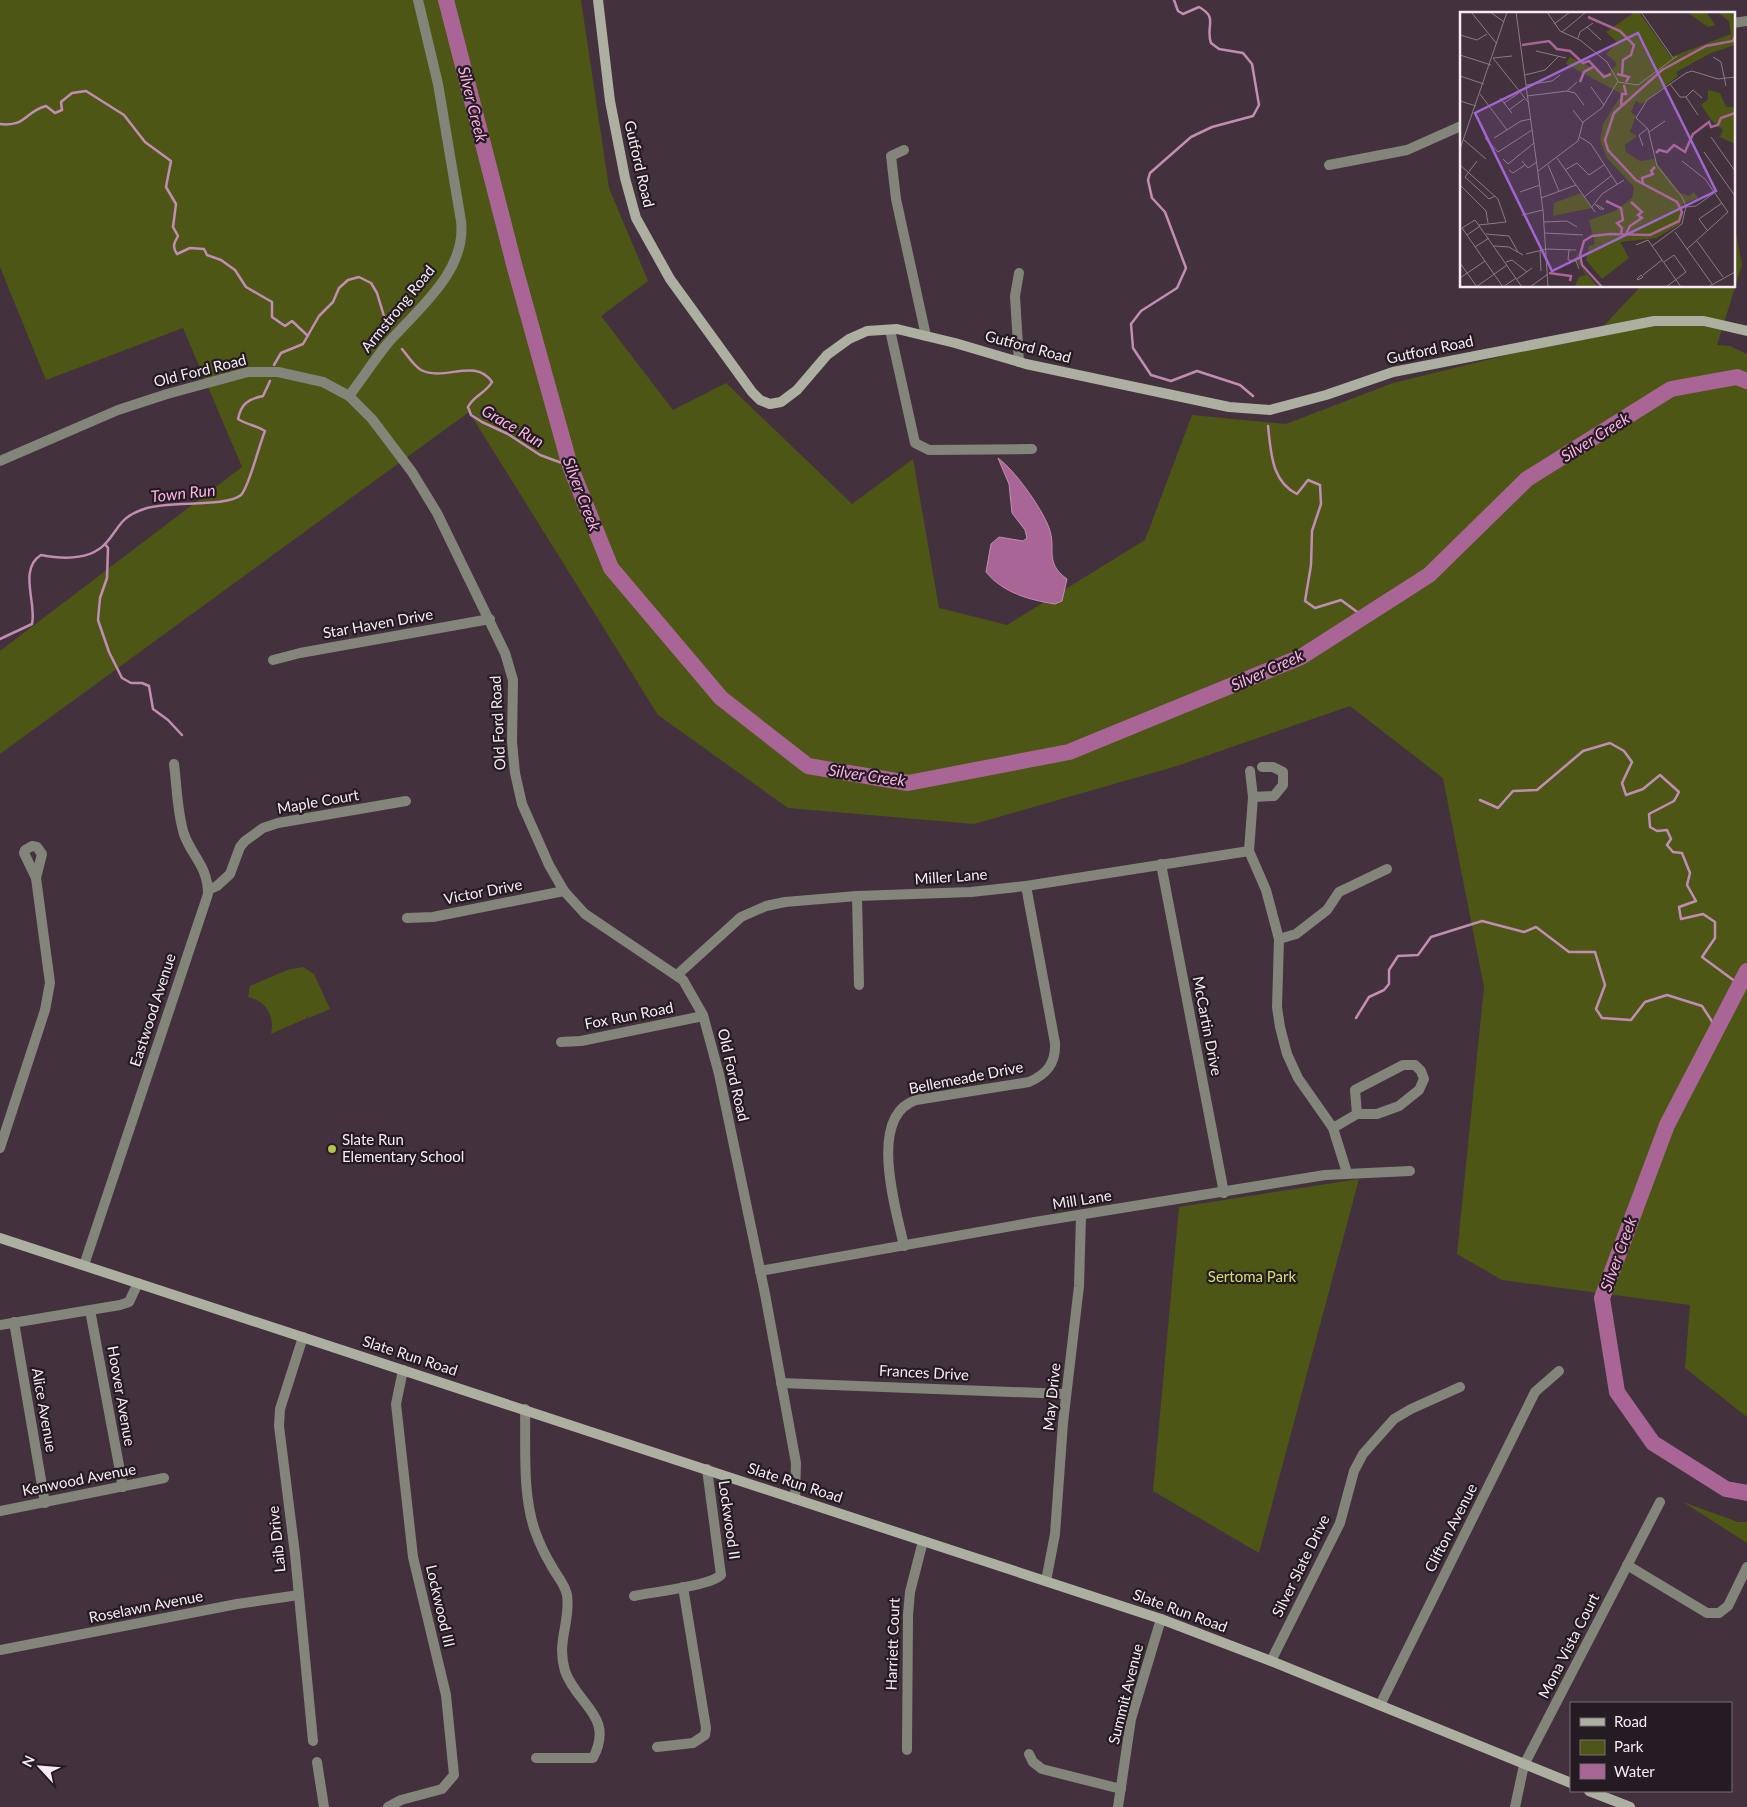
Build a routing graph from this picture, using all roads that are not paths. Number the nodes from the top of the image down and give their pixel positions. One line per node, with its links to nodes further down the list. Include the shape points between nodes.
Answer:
1 (418, 0): 13 (street, Armstrong Road, via 438,84 462,239 458,254 444,279 388,344)
2 (598, 0): 9 (street, Gutford Road, via 610,101 636,218 670,279 752,392 770,404 781,402 798,390 827,356 848,339 866,331)
3 (1747, 20): 4 (street)
4 (1734, 23)
5 (1460, 126): 7 (street, via 1407,150)
6 (904, 150): 11 (street, via 890,156 900,220)
7 (1329, 165)
8 (1019, 273): 12 (street, via 1015,296)
9 (890, 330): 11 (street, Gutford Road); 14 (street, via 915,444 930,450)
10 (1747, 331): 12 (street, Gutford Road, via 1704,321 1654,321 1393,372 1270,410 1229,407)
11 (926, 336): 12 (street, Gutford Road)
12 (1020, 362)
13 (349, 396): 15 (street, Old Ford Road, via 337,388 308,378 278,372 248,372 118,410); 16 (street, Old Ford Road, via 372,419 412,472 452,540)
14 (1032, 449)
15 (0, 462)
16 (490, 619): 17 (street, Star Haven Drive); 29 (street, Old Ford Road, via 513,680 512,756 522,804)
17 (273, 660)
18 (174, 764): 28 (street, Eastwood Avenue, via 181,824 205,870)
19 (1262, 767): 21 (street, via 1273,767 1283,772 1283,785 1274,796)
20 (1250, 771): 21 (street)
21 (1253, 797): 23 (street)
22 (406, 801): 28 (street, Maple Court, via 264,828 240,847 226,880)
23 (1249, 851): 24 (street, Miller Lane); 32 (street, via 1266,890)
24 (1161, 864): 27 (street, Miller Lane); 42 (street, McCartin Drive)
25 (1387, 869): 32 (street, via 1339,892 1327,910 1302,930)
26 (36, 878): 39 (street, via 50,983 45,1010)
27 (1026, 886): 30 (street, Miller Lane, via 970,892); 45 (street, Bellemeade Drive, via 1055,1042 1053,1063 1029,1082 916,1100 898,1112 890,1126 887,1143)
28 (208, 890): 46 (street, Eastwood Avenue)
29 (564, 891): 31 (street, Victor Drive, via 433,917); 33 (street, Old Ford Road, via 597,924)
30 (857, 896): 33 (street, Miller Lane, via 785,902 748,913 719,935); 34 (street)
31 (407, 918)
32 (1279, 939): 38 (street, via 1277,1007 1287,1054 1308,1094)
33 (678, 975): 35 (street, Old Ford Road)
34 (860, 985)
35 (703, 1016): 36 (street, Fox Run Road, via 581,1041); 47 (street, Old Ford Road, via 719,1074)
36 (561, 1042)
37 (1357, 1114): 37 (street, via 1378,1114 1399,1106 1419,1090 1424,1079 1421,1071 1415,1065 1403,1065 1355,1090); 38 (street)
38 (1333, 1128): 41 (street)
39 (0, 1148)
40 (1410, 1171): 41 (street, Mill Lane)
41 (1347, 1173): 42 (street, Mill Lane)
42 (1224, 1193): 43 (street, Mill Lane)
43 (1081, 1216): 45 (street, Mill Lane); 57 (street, May Drive, via 1079,1286)
44 (0, 1238): 46 (street, Slate Run Road)
45 (904, 1246): 47 (street, Mill Lane)
46 (84, 1265): 48 (street, Slate Run Road)
47 (760, 1271): 55 (street, Old Ford Road)
48 (138, 1283): 49 (street, via 129,1302); 52 (street, Slate Run Road)
49 (90, 1310): 50 (street); 61 (street, Hoover Avenue)
50 (14, 1322): 51 (street); 64 (street, Alice Avenue)
51 (0, 1325)
52 (303, 1337): 53 (street, Slate Run Road); 71 (street, Laib Drive, via 280,1408 279,1426)
53 (403, 1370): 58 (street, Slate Run Road); 88 (street, Lockwood III, via 396,1404 413,1557 446,1695 454,1775 442,1789 401,1800)
54 (1559, 1371): 76 (street, Clifton Avenue, via 1535,1392)
55 (781, 1383): 57 (street, Frances Drive); 62 (street, Old Ford Road, via 796,1463)
56 (1460, 1387): 75 (street, Silver Slate Drive, via 1394,1419 1363,1454 1354,1471 1340,1524)
57 (1066, 1394): 69 (street, May Drive, via 1055,1534)
58 (525, 1409): 59 (street, Slate Run Road); 81 (street, via 531,1515 535,1531 567,1594 561,1654 566,1673 597,1716 600,1731 600,1746 594,1758)
59 (707, 1469): 62 (street, Slate Run Road); 70 (street, Lockwood II, via 721,1575 717,1579)
60 (164, 1478): 61 (street, Kenwood Avenue)
61 (123, 1487): 64 (street, Kenwood Avenue)
62 (795, 1499): 66 (street, Slate Run Road)
63 (1660, 1502): 67 (street, Mona Vista Court)
64 (45, 1503): 65 (street, Kenwood Avenue)
65 (0, 1511)
66 (923, 1541): 69 (street, Slate Run Road); 79 (street, Harriett Court, via 910,1592 908,1615)
67 (1627, 1565): 68 (street, via 1707,1613 1719,1613 1728,1606); 83 (street, Mona Vista Court)
68 (1747, 1567)
69 (1046, 1581): 73 (street, Slate Run Road)
70 (683, 1587): 72 (street, Lockwood II); 78 (street, via 706,1728 705,1734 693,1742)
71 (298, 1595): 74 (street, Roselawn Avenue); 77 (street, Laib Drive)
72 (634, 1596)
73 (1161, 1619): 75 (street, Slate Run Road); 85 (street, Summit Avenue, via 1132,1719)
74 (0, 1650)
75 (1271, 1661): 76 (street, Slate Run Road)
76 (1380, 1706): 83 (street, Slate Run Road)
77 (313, 1741)
78 (657, 1747)
79 (907, 1750)
80 (1028, 1754): 85 (street, via 1042,1768)
81 (536, 1758)
82 (317, 1762): 87 (street)
83 (1524, 1765): 84 (street, Slate Run Road); 90 (street, Mona Vista Court)
84 (1570, 1783)
85 (1121, 1789): 89 (street, Summit Avenue)
86 (1592, 1792): 91 (street)
87 (324, 1807)
88 (388, 1807)
89 (1118, 1807)
90 (1515, 1807)
91 (1630, 1807)

